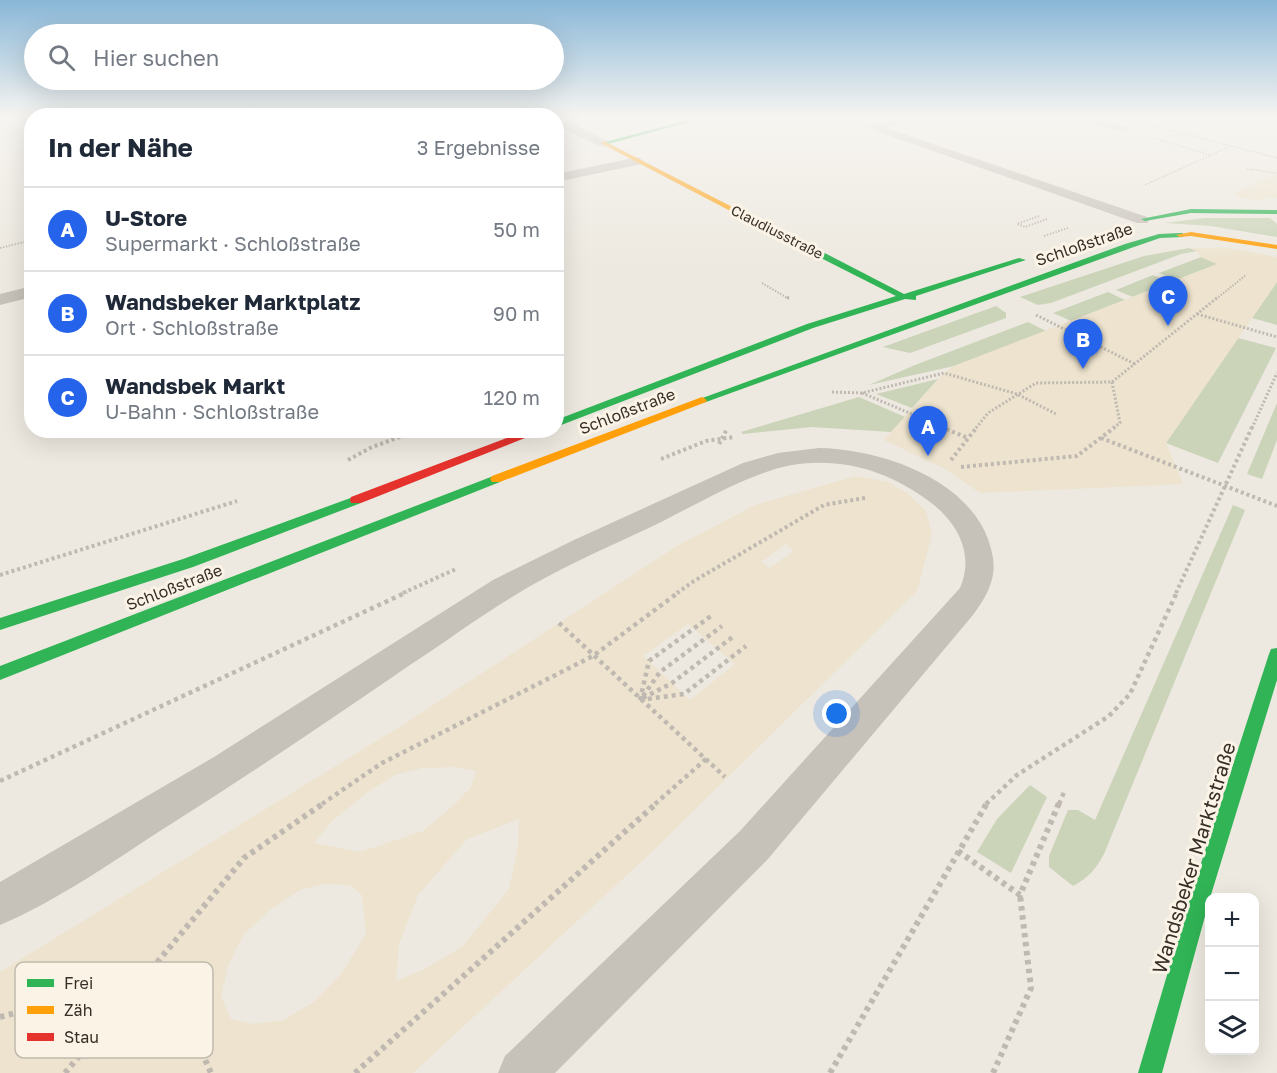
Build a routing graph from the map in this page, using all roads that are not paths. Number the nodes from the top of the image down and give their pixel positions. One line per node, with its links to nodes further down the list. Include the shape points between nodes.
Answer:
1 (609, 167): 4 (lane)
2 (650, 167): 11 (main road, Claudiusstraße)
3 (992, 167): 6 (lane)
4 (564, 176)
5 (1277, 212): 6 (main road, Schloßstraße, via 1191,211)
6 (1142, 220): 7 (main road, Schloßstraße)
7 (1121, 227)
8 (1277, 247): 13 (main road, Schloßstraße, via 1208,235 1160,236)
9 (1034, 256): 11 (main road, Schloßstraße)
10 (24, 293): 12 (lane)
11 (902, 296): 13 (main road); 14 (main road, via 905,313); 15 (main road, Schloßstraße, via 810,326)
12 (0, 300)
13 (967, 303): 14 (main road, Schloßstraße)
14 (887, 332): 19 (main road, Schloßstraße, via 671,411)
15 (564, 421)
16 (511, 438): 17 (main road, Schloßstraße, via 188,563)
17 (0, 624)
18 (1277, 654): 22 (main road, Wandsbeker Marktstraße, via 1201,894)
19 (0, 673)
20 (0, 904): 21 (lane, via 227,769 503,588 752,469 802,456 842,456 894,470 934,491 960,517 977,546 979,573 975,589 963,607 754,845)
21 (522, 1073)
22 (1150, 1073)

